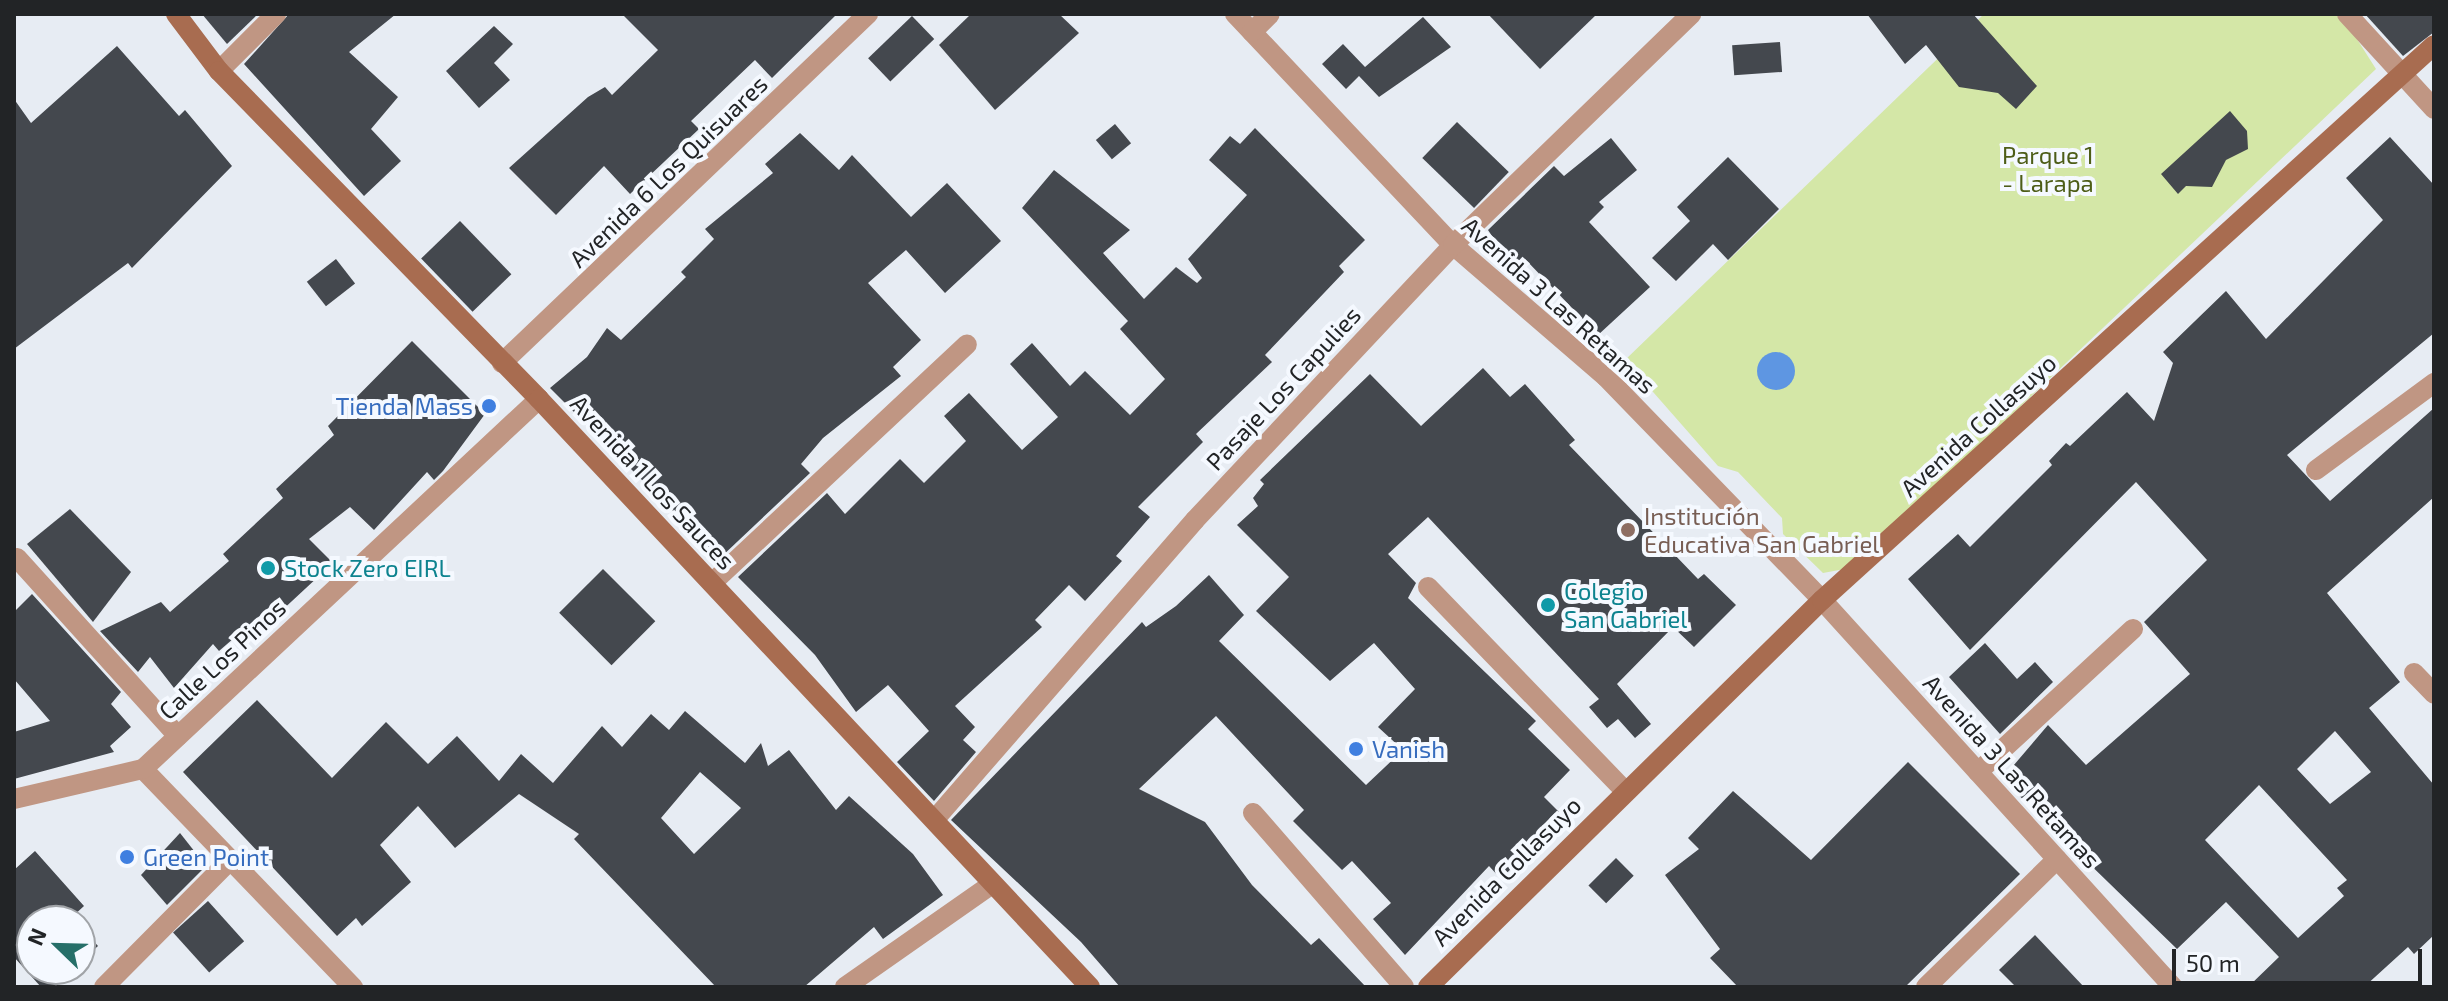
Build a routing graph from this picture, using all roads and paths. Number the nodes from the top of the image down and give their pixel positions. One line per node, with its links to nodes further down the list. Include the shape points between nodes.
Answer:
1 (176, 14): 10 (street, Avenida 1 Los Sauces)
2 (276, 14): 10 (street)
3 (868, 14): 15 (street, Avenida 6 Los Quisuares)
4 (1235, 14): 8 (street, Avenida 3 Las Retamas)
5 (1270, 14): 8 (street)
6 (1691, 14): 13 (street, Pasaje Los Capulies)
7 (2347, 14): 11 (street)
8 (1252, 32): 13 (street, Avenida 3 Las Retamas)
9 (2434, 45): 11 (street, Avenida Collasuyo)
10 (219, 71): 15 (street, Avenida 1 Los Sauces)
11 (2403, 77): 12 (street); 22 (street, Avenida Collasuyo)
12 (2434, 109)
13 (1453, 245): 22 (street, Avenida 3 Las Retamas, via 1606,377); 32 (street, Pasaje Los Capulies, via 1195,520)
14 (967, 344): 20 (street)
15 (502, 363): 17 (street, Avenida 1 Los Sauces)
16 (2434, 383): 18 (street)
17 (539, 399): 20 (street, Avenida 1 Los Sauces); 26 (street, Calle Los Pinos)
18 (2316, 470)
19 (17, 558): 26 (street)
20 (712, 583): 32 (street, Avenida 1 Los Sauces)
21 (1428, 587): 29 (street)
22 (1822, 600): 28 (street, Avenida 3 Las Retamas); 29 (street, Avenida Collasuyo)
23 (2133, 629): 28 (street)
24 (2414, 673): 25 (street)
25 (2434, 694)
26 (178, 736): 27 (street, Calle Los Pinos)
27 (143, 769): 30 (street); 34 (street)
28 (1978, 772): 33 (street, Avenida 3 Las Retamas)
29 (1623, 789): 41 (street, Avenida Collasuyo)
30 (14, 799)
31 (1253, 813): 40 (street)
32 (936, 818): 35 (street, Avenida 1 Los Sauces)
33 (2057, 859): 42 (street); 43 (street, Avenida 3 Las Retamas)
34 (228, 862): 36 (street); 37 (street)
35 (992, 884): 38 (street); 39 (street, Avenida 1 Los Sauces)
36 (104, 987)
37 (353, 987)
38 (845, 987)
39 (1090, 987)
40 (1404, 987)
41 (1428, 987)
42 (1926, 987)
43 (2173, 987)

